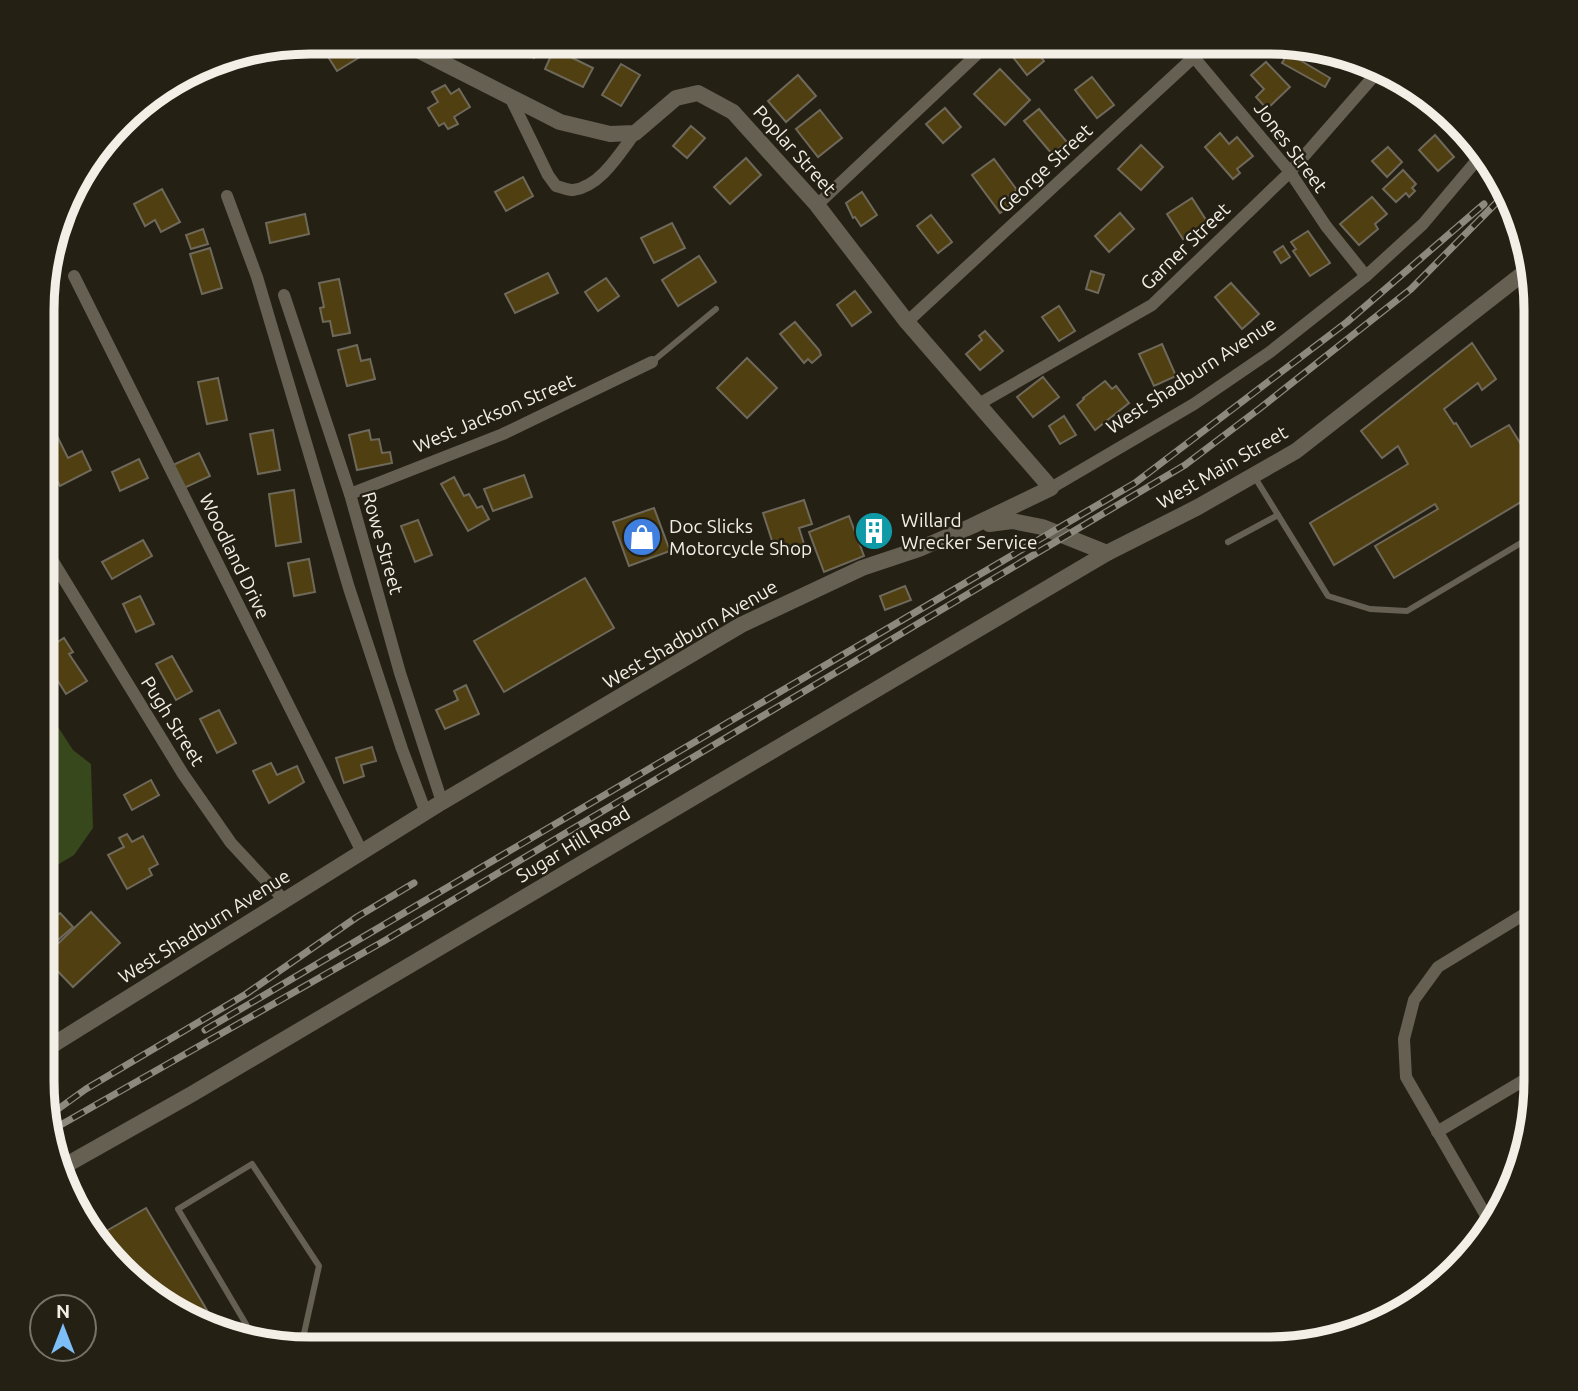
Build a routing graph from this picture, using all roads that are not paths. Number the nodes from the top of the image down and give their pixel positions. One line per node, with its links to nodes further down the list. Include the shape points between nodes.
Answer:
1 (427, 54): 5 (street)
2 (977, 54): 10 (street)
3 (1195, 56): 8 (street, Jones Street); 16 (street, George Street)
4 (1373, 77): 8 (street, Garner Street)
5 (511, 99): 6 (street, via 560,122 610,134); 6 (street, Poplar Street, via 556,186 572,190 593,181)
6 (635, 133): 10 (street, Poplar Street, via 676,98 698,93 733,112)
7 (1476, 161): 13 (street, West Shadburn Avenue, via 1423,224)
8 (1290, 172): 13 (street, Jones Street); 18 (street, Garner Street, via 1152,305)
9 (227, 195): 29 (street, via 257,277 349,587)
10 (817, 205): 16 (street, Poplar Street)
11 (1522, 275): 19 (street, West Main Street, via 1296,451)
12 (74, 276): 30 (street, Woodland Drive)
13 (1366, 276): 20 (street, West Shadburn Avenue, via 1270,352 1205,396)
14 (284, 295): 21 (street, Rowe Street)
15 (716, 309): 17 (lane)
16 (907, 322): 18 (street, Poplar Street)
17 (652, 362): 21 (street, West Jackson Street, via 503,434)
18 (977, 405): 20 (street, Poplar Street)
19 (1254, 476): 22 (lane); 26 (street, West Main Street)
20 (1051, 488): 23 (street, West Shadburn Avenue)
21 (350, 494): 28 (street, Rowe Street)
22 (1278, 515): 24 (lane, via 1328,596 1370,609 1407,611); 25 (lane)
23 (972, 526): 26 (street, via 1012,521 1053,531); 28 (street, West Shadburn Avenue, via 862,568 741,625)
24 (1524, 541)
25 (1227, 542)
26 (1107, 553): 36 (street, Sugar Hill Road)
27 (54, 563): 31 (street, Pugh Street, via 183,774 231,843)
28 (442, 802): 29 (street, West Shadburn Avenue)
29 (426, 813): 30 (street, West Shadburn Avenue)
30 (362, 852): 31 (street, West Shadburn Avenue)
31 (285, 901): 33 (street, West Shadburn Avenue)
32 (1524, 914): 35 (street, via 1438,967 1414,1000 1404,1039 1406,1077)
33 (54, 1044)
34 (1524, 1080): 35 (street)
35 (1437, 1132): 37 (street)
36 (68, 1164)
37 (1486, 1215)
38 (250, 1329): 39 (lane, via 178,1209 252,1164 319,1266)
39 (303, 1337)

